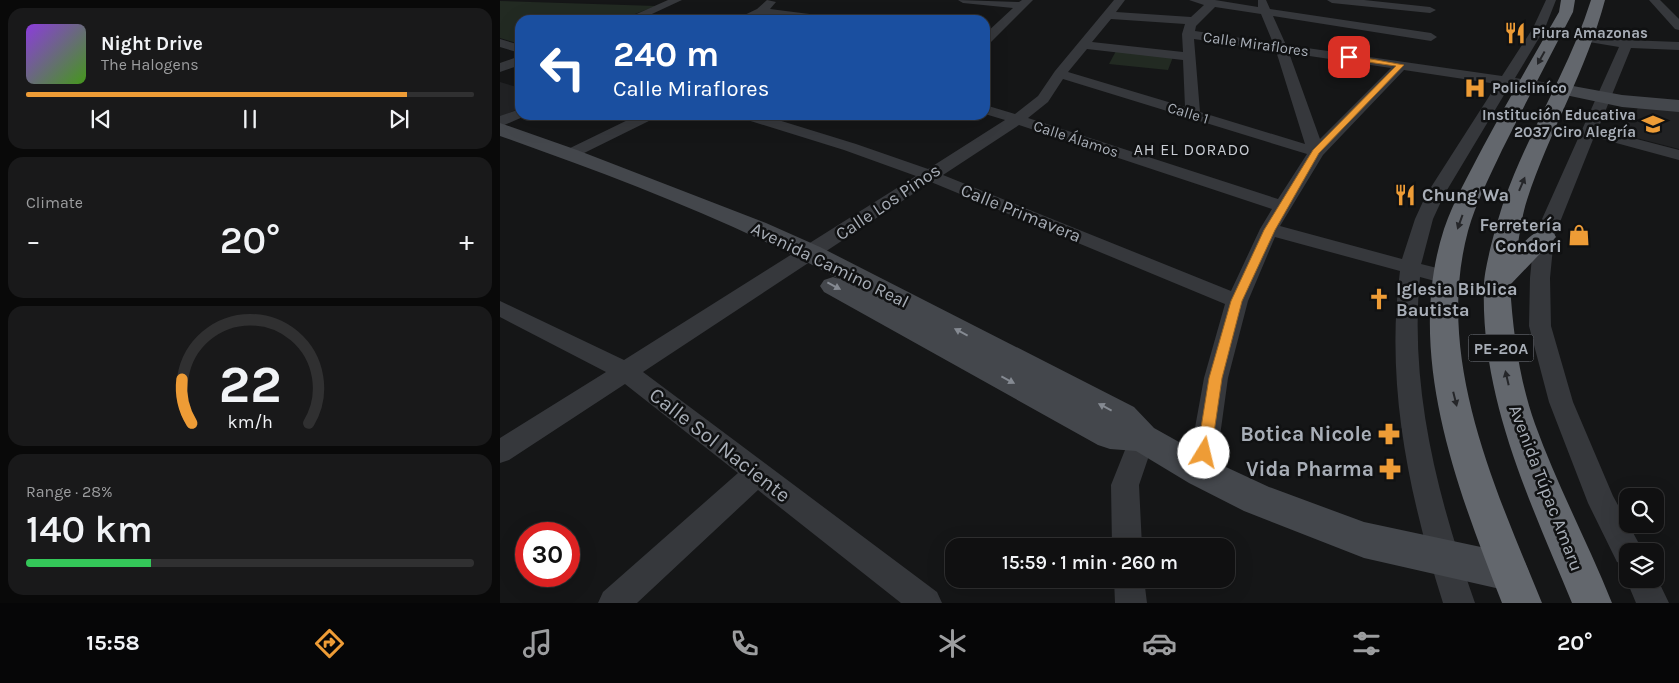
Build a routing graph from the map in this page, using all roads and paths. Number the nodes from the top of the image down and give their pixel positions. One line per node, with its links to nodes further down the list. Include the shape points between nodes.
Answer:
1 (677, 0): 15 (street)
2 (772, 0): 16 (street)
3 (964, 0): 12 (street)
4 (1120, 0): 17 (street, Calle Los Pinos)
5 (1194, 0): 13 (street)
6 (1332, 0): 18 (street)
7 (1552, 0): 36 (street)
8 (1568, 0): 36 (highway, PE-20A, one-way to 36, via 1566,12)
9 (1598, 0): 23 (highway, Avenida Túpac Amaru / PE-20A)
10 (1655, 1): 11 (street); 20 (street)
11 (1671, 2)
12 (1025, 3): 22 (street)
13 (1212, 3): 14 (street); 19 (street)
14 (1263, 6): 18 (street); 28 (street)
15 (641, 15)
16 (764, 15)
17 (1108, 15): 19 (street); 26 (street, Calle Los Pinos)
18 (1431, 19): 31 (street)
19 (1195, 21): 21 (street, via 1190,25)
20 (1679, 26)
21 (1188, 34): 28 (street, Calle Miraflores); 30 (street)
22 (990, 35)
23 (1587, 38): 25 (street); 37 (highway, Avenida Túpac Amaru / PE-20A)
24 (500, 43): 29 (street)
25 (1626, 44): 27 (street); 38 (street)
26 (1084, 45): 30 (street); 35 (street, Calle Los Pinos)
27 (1679, 46)
28 (1280, 47): 33 (street, Calle Miraflores); 51 (street)
29 (515, 48)
30 (1189, 57): 43 (street)
31 (1432, 60): 33 (street, Calle Miraflores); 36 (street, Calle Miraflores)
32 (515, 62): 34 (street)
33 (1401, 65): 51 (street)
34 (500, 68)
35 (1060, 74): 43 (street, Calle 1); 46 (street, Calle Los Pinos, via 1043,99)
36 (1517, 82): 37 (street, Calle Miraflores); 59 (street, via 1436,190); 60 (highway, PE-20A, one-way to 60, via 1467,200 1453,240)
37 (1562, 89): 38 (street, Calle Miraflores); 61 (highway, Avenida Túpac Amaru / PE-20A, one-way to 37, via 1515,201)
38 (1604, 95): 39 (street, Calle Miraflores); 40 (street, Calle Miraflores); 49 (street)
39 (1679, 99)
40 (1679, 106)
41 (990, 111): 46 (street, Calle Álamos)
42 (515, 115): 47 (street)
43 (1193, 115): 51 (street, Calle 1)
44 (640, 120): 52 (street)
45 (762, 120): 54 (street, Calle Primavera)
46 (1016, 120): 54 (street, Calle Los Pinos); 55 (street, Calle Álamos)
47 (500, 122)
48 (500, 129): 52 (street, Avenida Camino Real)
49 (1589, 131): 53 (street); 57 (street)
50 (500, 143): 58 (street, Avenida Camino Real)
51 (1316, 152): 55 (street)
52 (570, 154): 58 (street, Avenida Camino Real, via 715,210)
53 (1679, 155)
54 (928, 175): 58 (street, Calle Los Pinos); 62 (street, Calle Primavera)
55 (1282, 206): 56 (street)
56 (1270, 230): 59 (street); 62 (street)
57 (1544, 238): 61 (highway); 70 (street, via 1540,326 1560,402 1602,503)
58 (802, 259): 64 (street, Calle Los Pinos); 65 (street, Avenida Camino Real, via 1110,435)
59 (1409, 267): 60 (street); 71 (street, via 1405,315 1407,373 1418,451)
60 (1446, 277): 72 (highway, PE-20A, one-way to 72, via 1446,342 1452,391 1480,494)
61 (1497, 283): 79 (highway, Avenida Túpac Amaru / PE-20A, one-way to 61, via 1518,423 1499,333)
62 (1236, 301): 67 (street, via 1216,378)
63 (500, 308): 64 (street, Calle Sol Naciente)
64 (625, 371): 66 (street, Calle Los Pinos); 68 (street, Calle Sol Naciente)
65 (1142, 438): 67 (street, Avenida Camino Real); 69 (street, via 1125,485)
66 (500, 452)
67 (1201, 472): 71 (street, Avenida Camino Real, via 1257,499 1364,540)
68 (756, 474): 75 (street); 76 (street, Calle Sol Naciente)
69 (1127, 538)
70 (1623, 543)
71 (1443, 559): 72 (street, Avenida Camino Real); 78 (street)
72 (1515, 587)
73 (1130, 588): 77 (street)
74 (1646, 588): 80 (street)
75 (614, 603)
76 (926, 603)
77 (1131, 603)
78 (1459, 603)
79 (1592, 603)
80 (1653, 603)

